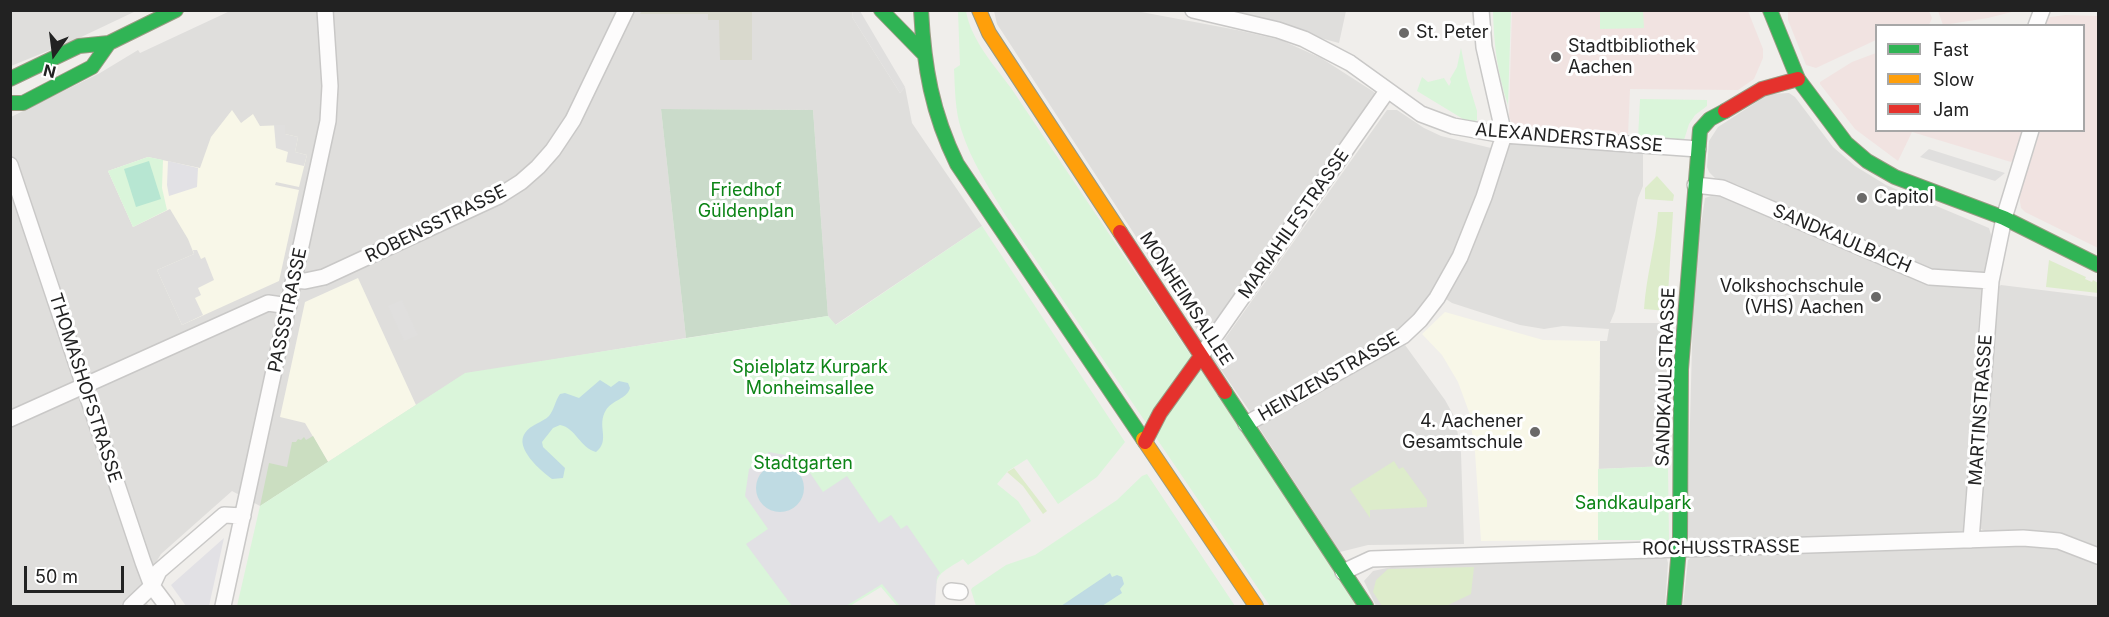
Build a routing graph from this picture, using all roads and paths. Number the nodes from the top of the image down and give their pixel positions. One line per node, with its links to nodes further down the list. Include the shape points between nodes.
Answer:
1 (176, 10): 10 (main road)
2 (325, 10): 23 (street, PASSSTRASSE, via 330,105)
3 (626, 10): 23 (street, ROBENSSTRASSE, via 569,128 521,182 469,211 324,277)
4 (881, 10): 11 (main road)
5 (921, 10): 11 (main road)
6 (979, 10): 26 (main road, MONHEIMSALLEE, via 989,33)
7 (1193, 10): 14 (street, ALEXANDERSTRASSE, via 1304,39 1350,63)
8 (1481, 10): 17 (street, via 1484,47)
9 (1770, 10): 13 (main road)
10 (109, 42): 12 (main road, via 79,46); 15 (main road, via 92,67 23,103)
11 (923, 54): 30 (main road, via 934,115 957,164)
12 (10, 79)
13 (1798, 79): 18 (main road, via 1762,89 1710,119 1700,130); 21 (main road, via 1826,120 1867,161 1895,177)
14 (1387, 91): 17 (street, ALEXANDERSTRASSE, via 1431,118); 26 (street, MARIAHILFSTRASSE)
15 (10, 103)
16 (2030, 132): 21 (street, MARTINSTRASSE)
17 (1504, 135): 18 (street, ALEXANDERSTRASSE); 29 (street, HEINZENSTRASSE, via 1460,257 1420,320 1403,336)
18 (1698, 150): 20 (main road, SANDKAULSTRASSE)
19 (10, 165): 27 (street, THOMASHOFSTRASSE)
20 (1695, 185): 24 (street, SANDKAULBACH, via 1722,188 1930,277); 33 (main road, SANDKAULSTRASSE, via 1681,369)
21 (2004, 218): 22 (main road); 24 (street, MARTINSTRASSE)
22 (2098, 265)
23 (294, 280): 25 (street, PASSSTRASSE)
24 (1991, 281): 32 (street, MARTINSTRASSE)
25 (289, 306): 27 (street, via 268,303); 31 (street, PASSSTRASSE)
26 (1201, 356): 29 (main road, MONHEIMSALLEE); 30 (main road, via 1160,413)
27 (84, 386): 28 (street); 36 (street, THOMASHOFSTRASSE)
28 (10, 419)
29 (1246, 424): 35 (main road, MONHEIMSALLEE)
30 (1145, 442): 40 (main road)
31 (243, 516): 36 (street, via 224,515 159,571); 39 (street, PASSSTRASSE)
32 (1971, 540): 33 (street, ROCHUSSTRASSE); 34 (street, ROCHUSSTRASSE, via 2059,541)
33 (1679, 550): 35 (street, ROCHUSSTRASSE, via 1606,549 1371,559); 42 (main road, SANDKAULSTRASSE)
34 (2098, 556)
35 (1343, 572): 41 (main road, MONHEIMSALLEE)
36 (152, 586): 37 (street); 38 (street, THOMASHOFSTRASSE)
37 (130, 606)
38 (167, 606)
39 (223, 606)
40 (1256, 606)
41 (1366, 606)
42 (1674, 606)

